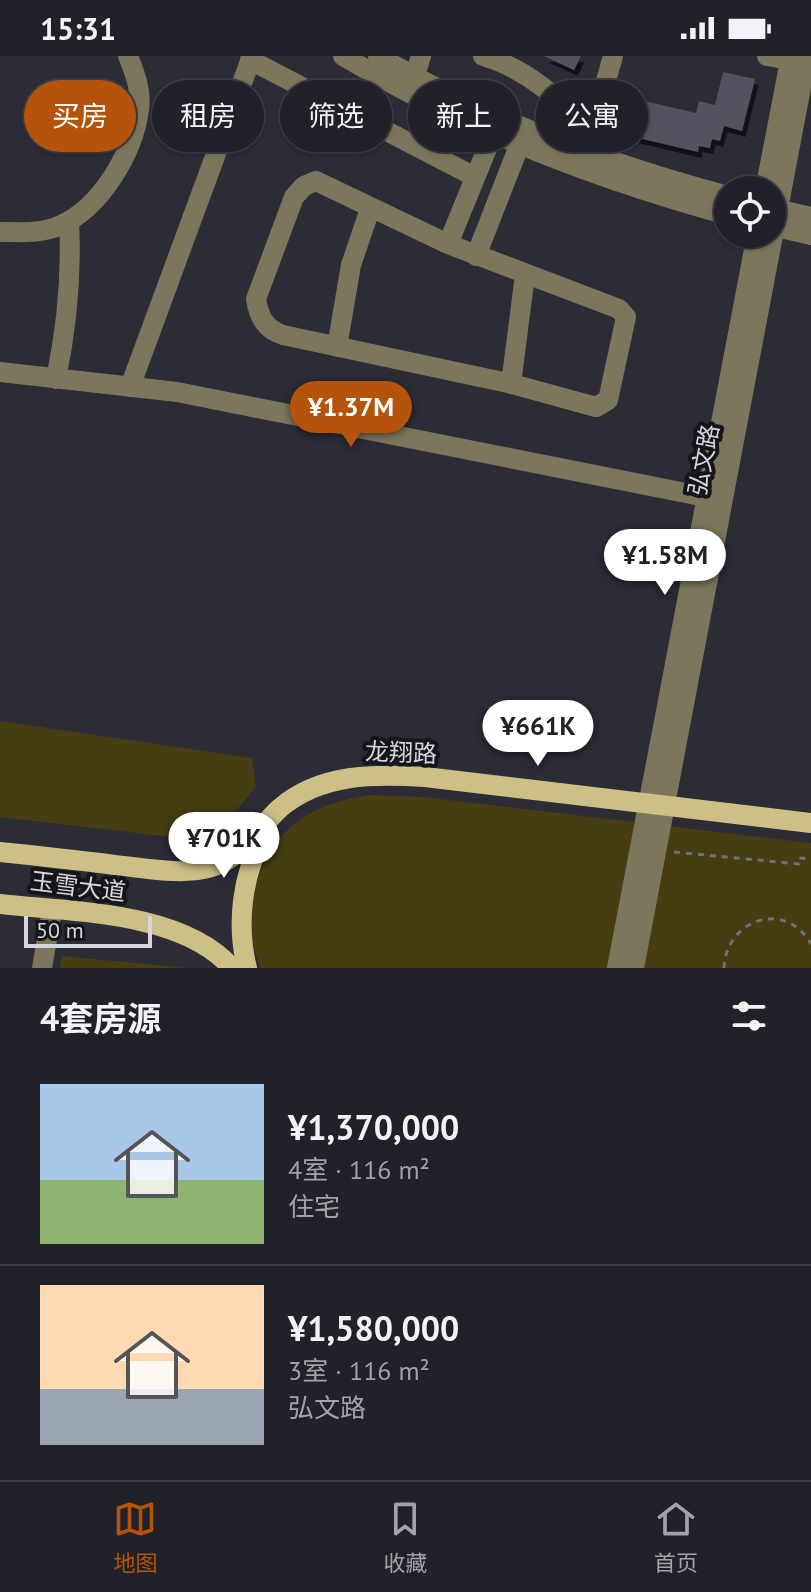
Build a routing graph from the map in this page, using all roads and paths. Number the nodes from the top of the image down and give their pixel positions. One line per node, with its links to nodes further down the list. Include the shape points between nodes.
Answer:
1 (128, 56): 27 (street, via 139,94 135,128 110,180)
2 (343, 56): 13 (street)
3 (378, 56): 10 (street)
4 (421, 56): 10 (street)
5 (483, 56): 12 (street)
6 (613, 56): 11 (street)
7 (767, 56): 8 (street)
8 (796, 57): 19 (street); 20 (street, 弘文路)
9 (251, 58): 21 (street); 40 (street)
10 (415, 76): 14 (street, via 496,116)
11 (606, 80)
12 (536, 81)
13 (408, 92)
14 (536, 127)
15 (520, 146): 24 (street)
16 (485, 152): 21 (street)
17 (517, 152): 34 (street)
18 (614, 152): 22 (street)
19 (768, 176)
20 (778, 176)
21 (475, 177): 31 (street)
22 (714, 191)
23 (370, 209): 31 (street); 36 (street, via 351,265); 36 (street, via 316,181 304,186 294,197 256,299 262,319 277,333)
24 (714, 211)
25 (811, 217): 26 (street)
26 (786, 220)
27 (69, 221): 29 (street, via 37,232); 38 (street, via 68,312)
28 (786, 226): 30 (street)
29 (0, 232)
30 (811, 235)
31 (448, 244): 34 (street)
32 (765, 248): 41 (street, 弘文路)
33 (766, 248): 42 (street, 弘文路)
34 (476, 256): 35 (street)
35 (525, 275): 39 (street); 39 (street, via 619,309 626,317 608,400 596,407)
36 (337, 347): 39 (street)
37 (0, 372): 38 (street)
38 (56, 379): 40 (street)
39 (511, 384)
40 (130, 387): 41 (street)
41 (706, 497): 42 (street, 弘文路)
42 (656, 805): 43 (main road, 龙翔路, via 384,775 337,780); 44 (main road, 龙翔路); 45 (street, 弘文路); 54 (street, 弘文路)
43 (281, 808): 46 (main road, 玉雪大道, via 223,863 198,870); 53 (main road, via 260,842 247,880 241,920)
44 (811, 823)
45 (656, 850): 47 (path, via 799,864 799,858); 55 (street, 弘文路)
46 (0, 852)
47 (811, 859)
48 (0, 904): 49 (main road, 玉雪大道)
49 (52, 910): 51 (street); 52 (main road, 玉雪大道, via 160,926 201,942)
50 (811, 944): 56 (path, via 791,924 759,920 733,938)
51 (42, 968)
52 (232, 968)
53 (247, 968)
54 (617, 968)
55 (634, 968)
56 (724, 968)

